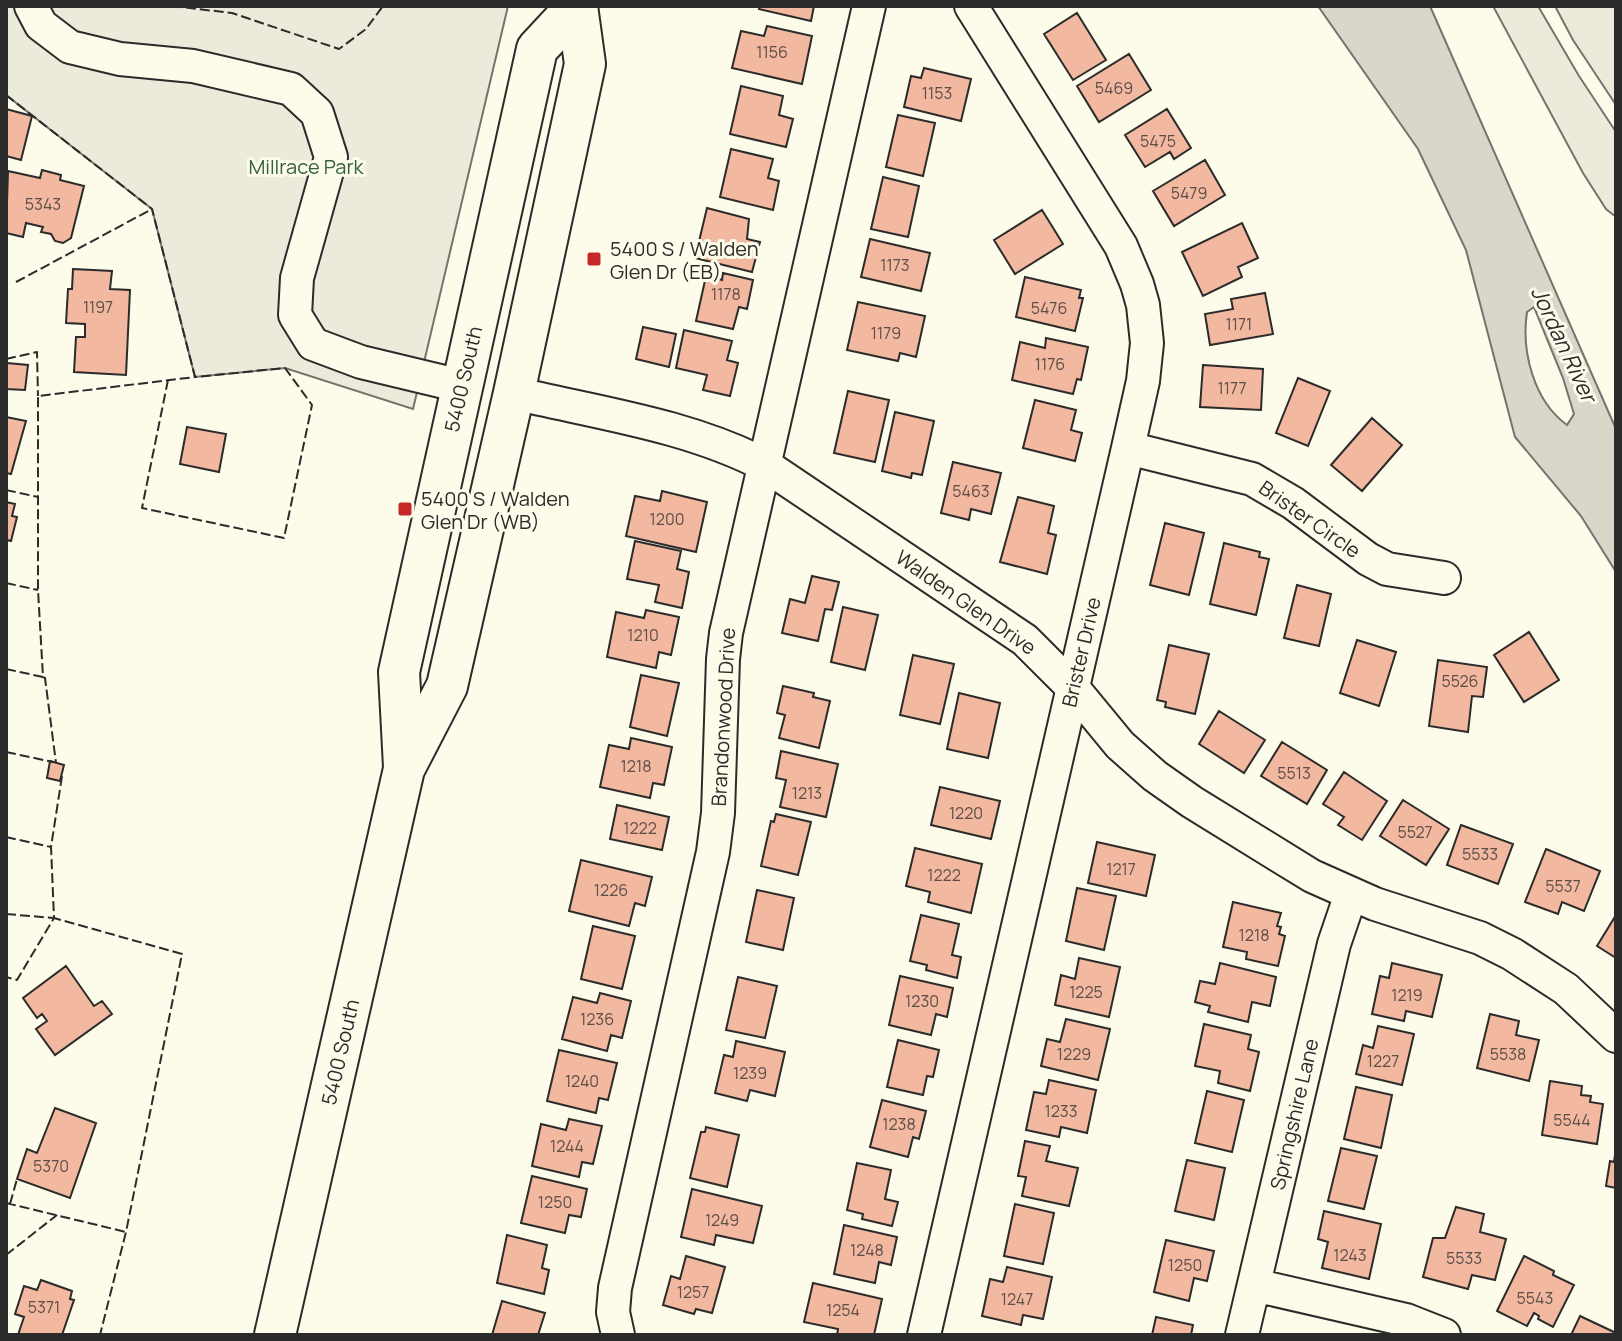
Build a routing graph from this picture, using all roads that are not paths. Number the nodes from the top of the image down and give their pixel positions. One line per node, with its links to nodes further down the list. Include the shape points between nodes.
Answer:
1 (31, 6): 5 (street, via 41,25 70,47 120,59 193,66 291,89 317,113 331,157 297,278 295,315 313,344 361,362)
2 (577, 6): 5 (main road, 5400 South, via 537,49); 6 (main road, 5400 South, via 585,64)
3 (869, 6): 8 (street, Brandonwood Drive)
4 (971, 6): 7 (street, Brister Drive, via 1121,246 1137,284 1147,343)
5 (461, 386): 11 (main road, 5400 South, via 399,672)
6 (514, 393): 8 (street, Walden Glen Drive, via 693,435); 11 (main road, 5400 South, via 447,686)
7 (1128, 448): 9 (street, Brister Circle, via 1252,479 1387,569); 10 (street, Brister Drive)
8 (765, 465): 10 (street, Walden Glen Drive, via 1025,640); 16 (street, Brandonwood Drive, via 724,645 713,852 615,1288)
9 (1444, 578)
10 (1073, 688): 12 (street, Walden Glen Drive, via 1120,745 1155,776 1273,854); 17 (street, Brister Drive)
11 (404, 769): 15 (main road, 5400 South)
12 (1351, 894): 13 (street, Walden Glen Drive, via 1512,954 1566,989); 14 (street, Springshire Lane, via 1334,944)
13 (1616, 1036)
14 (1254, 1285): 18 (street, Springshire Lane); 19 (street, via 1406,1320)
15 (275, 1335)
16 (618, 1335)
17 (924, 1335)
18 (1242, 1335)
19 (1444, 1335)

